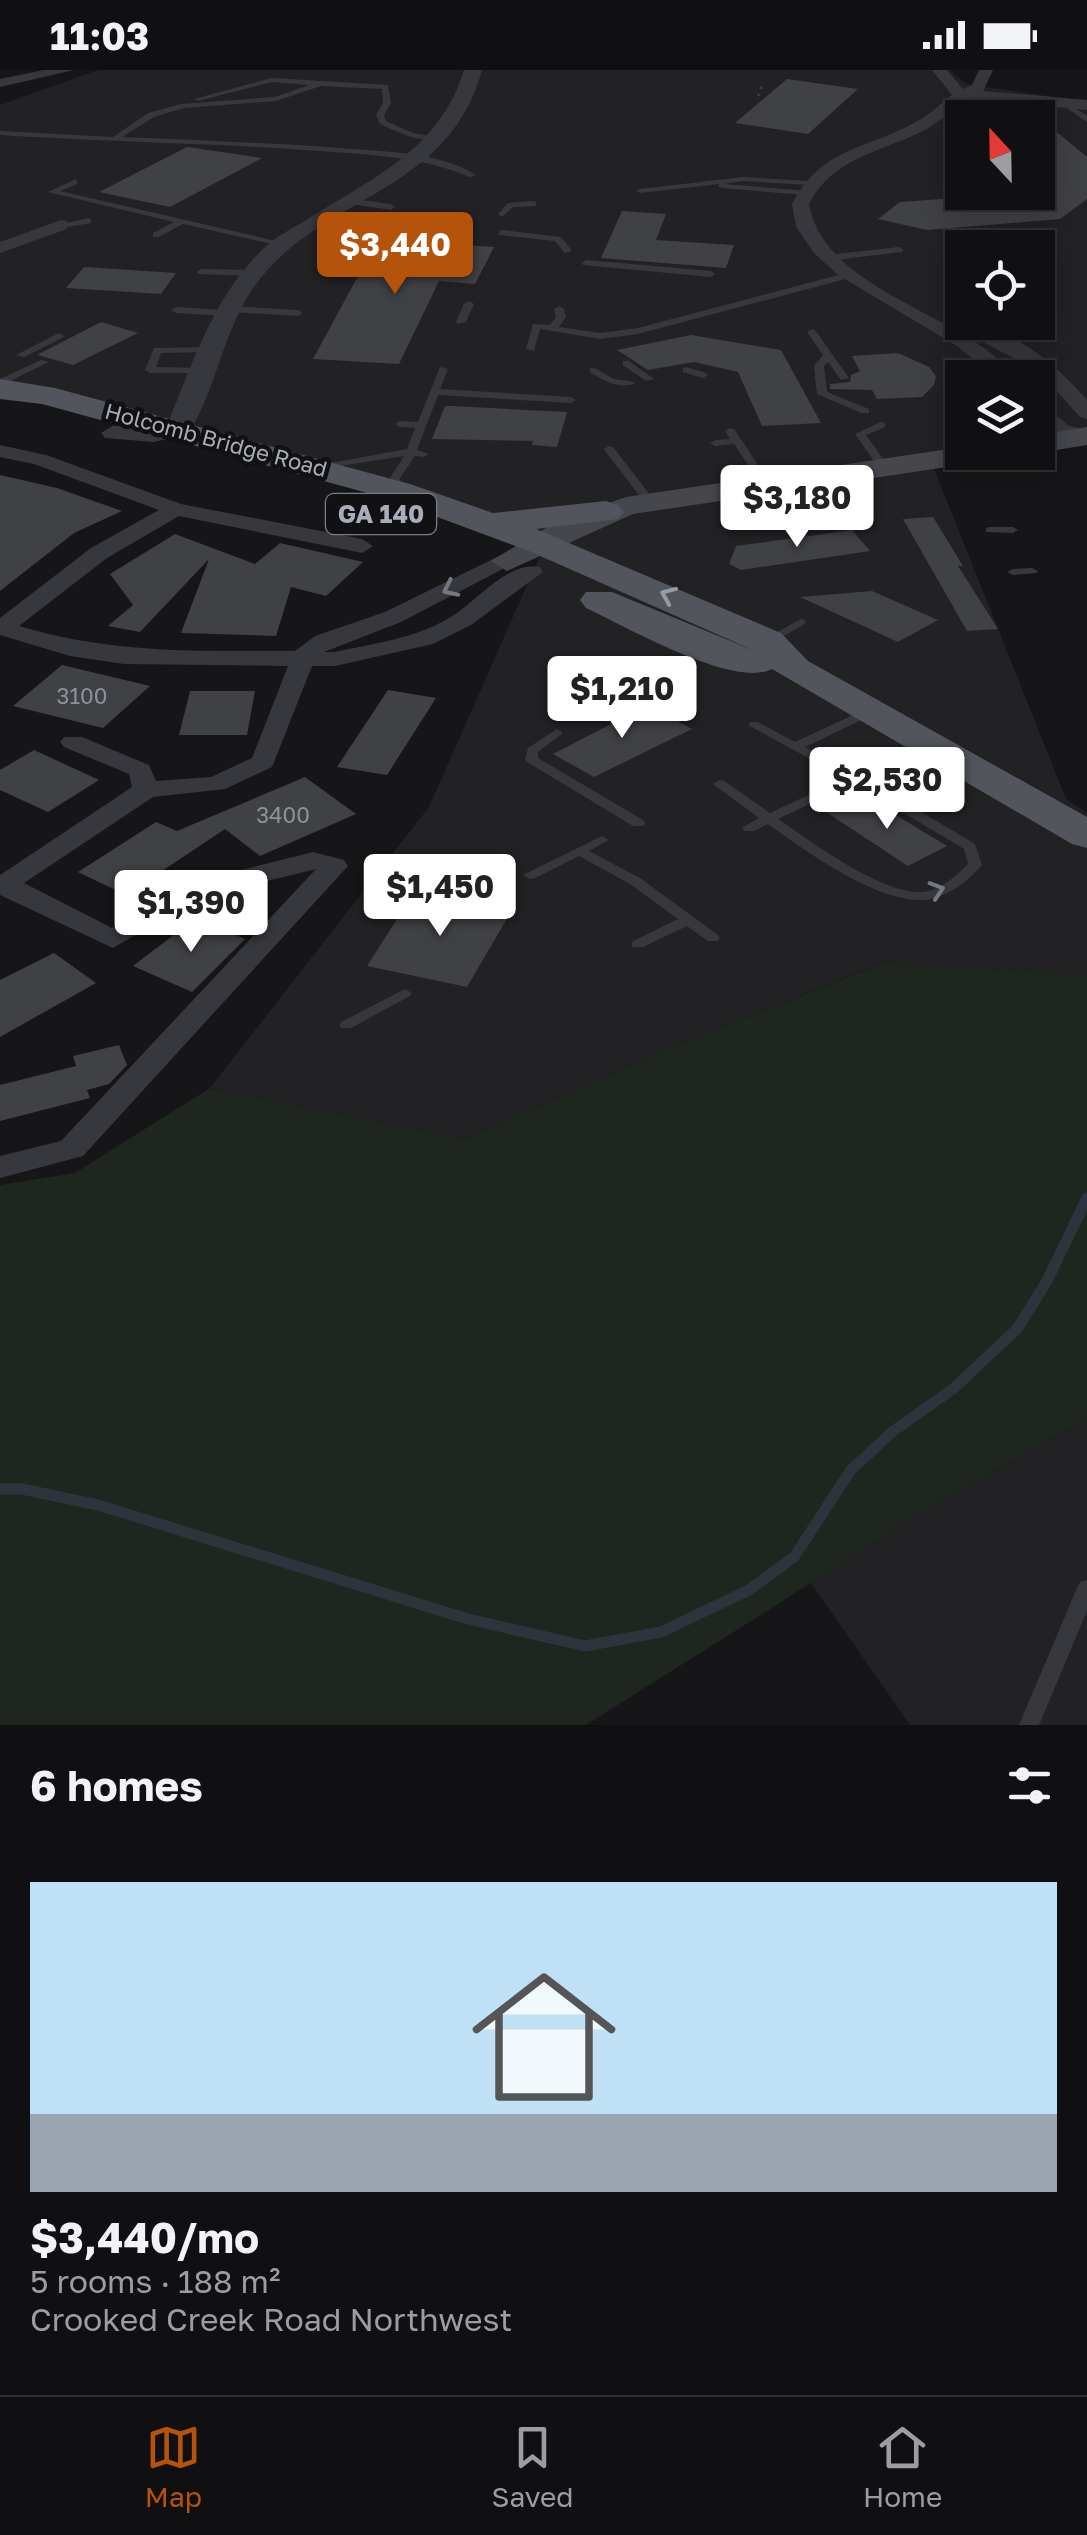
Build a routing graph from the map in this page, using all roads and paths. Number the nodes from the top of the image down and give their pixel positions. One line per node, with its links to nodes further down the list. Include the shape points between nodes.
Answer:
1 (66, 70): 5 (street)
2 (472, 70): 16 (street, via 463,104)
3 (939, 70): 8 (street)
4 (986, 70): 8 (street, via 978,88)
5 (0, 83)
6 (320, 84): 12 (lane, via 276,100); 12 (lane, via 272,80); 16 (lane, via 385,87 383,122)
7 (762, 86): 9 (path)
8 (960, 94): 10 (street); 20 (street, via 918,128 850,154)
9 (758, 96)
10 (1068, 105): 11 (street); 13 (lane)
11 (1087, 105)
12 (184, 106): 15 (lane, via 151,115)
13 (1087, 120)
14 (0, 134): 15 (lane)
15 (115, 138): 17 (lane)
16 (436, 138): 17 (street)
17 (418, 158): 18 (lane); 23 (street)
18 (472, 175)
19 (74, 182): 22 (lane, via 52,192)
20 (807, 188): 21 (lane, via 736,190 716,184); 38 (street, via 802,226)
21 (640, 192)
22 (84, 201): 28 (lane); 29 (lane)
23 (354, 202): 25 (lane); 30 (street)
24 (533, 204): 26 (lane, via 511,205)
25 (391, 207)
26 (502, 214)
27 (88, 221): 29 (lane)
28 (180, 222): 33 (lane); 34 (lane)
29 (68, 224): 35 (street)
30 (321, 224): 31 (lane); 34 (street)
31 (429, 228)
32 (502, 232): 37 (lane, via 525,240 558,239)
33 (156, 235)
34 (285, 244): 41 (street)
35 (0, 248)
36 (899, 250): 38 (lane)
37 (568, 252)
38 (826, 258): 43 (street)
39 (586, 264): 42 (lane)
40 (201, 272): 41 (lane)
41 (253, 273): 48 (street)
42 (711, 274)
43 (850, 276): 44 (street); 51 (lane, via 789,300 638,331 600,336)
44 (880, 291): 56 (street); 57 (street, via 999,340)
45 (468, 304): 50 (lane)
46 (559, 309): 51 (lane)
47 (176, 310): 48 (lane)
48 (227, 311): 49 (lane); 58 (street)
49 (298, 313)
50 (462, 322)
51 (554, 328): 54 (lane, via 536,326)
52 (812, 332): 55 (lane)
53 (59, 336): 69 (lane, via 21,356 44,362)
54 (531, 349)
55 (828, 355): 66 (lane); 74 (lane, via 820,366 822,394)
56 (987, 360)
57 (1029, 360)
58 (206, 361): 58 (lane, via 157,350 150,370); 75 (street)
59 (626, 363): 65 (lane)
60 (443, 369): 71 (lane)
61 (593, 370): 67 (lane, via 611,382)
62 (686, 370): 63 (lane)
63 (702, 375)
64 (1055, 377): 72 (street)
65 (649, 378)
66 (844, 378)
67 (632, 382)
68 (1055, 382): 80 (street)
69 (0, 389): 76 (main road, Holcomb Bridge Road / GA 140, via 22,408)
70 (852, 391): 74 (lane)
71 (434, 392): 73 (lane); 79 (lane)
72 (1087, 394)
73 (571, 400)
74 (864, 411): 91 (lane, via 878,426 860,434)
75 (186, 415): 76 (main road, Holcomb Bridge Road / GA 140); 90 (main road, Holcomb Bridge Road / GA 140)
76 (117, 423): 103 (main road, Holcomb Bridge Road / GA 140)
77 (400, 424): 79 (lane)
78 (1055, 424): 80 (street, via 1062,431)
79 (421, 425): 85 (lane)
80 (1087, 432): 81 (main road)
81 (1055, 440)
82 (715, 443): 93 (lane, via 733,436)
83 (609, 449): 89 (lane)
84 (0, 451): 96 (street, via 39,458)
85 (410, 452): 86 (lane); 90 (lane); 94 (lane, via 394,478)
86 (424, 454)
87 (945, 459): 91 (main road)
88 (606, 464): 89 (lane)
89 (621, 464): 95 (lane)
90 (324, 467): 94 (main road, Holcomb Bridge Road / GA 140)
91 (885, 469): 92 (main road)
92 (801, 483): 93 (main road); 98 (lane); 103 (main road, via 778,496 636,521)
93 (766, 484): 95 (main road)
94 (398, 490): 99 (main road, Holcomb Bridge Road / GA 140)
95 (650, 502): 97 (main road)
96 (176, 509): 102 (street); 108 (street, via 99,553)
97 (606, 512): 99 (main road); 103 (main road)
98 (830, 514)
99 (483, 522): 103 (main road, Holcomb Bridge Road / GA 140)
100 (990, 530): 101 (lane)
101 (1014, 530)
102 (362, 546)
103 (537, 557): 106 (street, one-way to 106); 109 (street, via 463,620); 110 (main road, Holcomb Bridge Road / GA 140, via 729,658)
104 (1032, 571): 105 (lane)
105 (1013, 572)
106 (393, 617): 109 (street); 111 (street, via 323,641)
107 (801, 622): 110 (lane)
108 (1, 628): 111 (street, via 124,657)
109 (426, 638): 111 (street, via 335,659)
110 (780, 655): 112 (main road, GA 140)
111 (304, 656): 119 (street, via 263,762 216,784)
112 (871, 710): 116 (lane); 123 (main road, GA 140)
113 (754, 725): 116 (lane)
114 (557, 733): 121 (lane, via 532,759)
115 (72, 742): 119 (street, via 140,770)
116 (796, 746): 117 (lane)
117 (855, 778): 120 (lane); 120 (lane, one-way to 117, via 888,893 923,896 956,884 975,866 970,847)
118 (719, 784): 120 (lane)
119 (146, 790): 127 (street)
120 (769, 818): 122 (lane)
121 (638, 823)
122 (749, 828)
123 (1087, 835)
124 (602, 840): 125 (lane)
125 (579, 852): 126 (lane); 128 (lane, via 636,881)
126 (530, 875)
127 (2, 886): 133 (street, via 112,940 192,891 313,860 334,866 72,1150)
128 (688, 920): 129 (lane); 130 (lane)
129 (713, 938)
130 (638, 944)
131 (406, 993): 132 (lane)
132 (346, 1026)
133 (0, 1167)
134 (1087, 1588): 135 (lane)
135 (1029, 1725)

